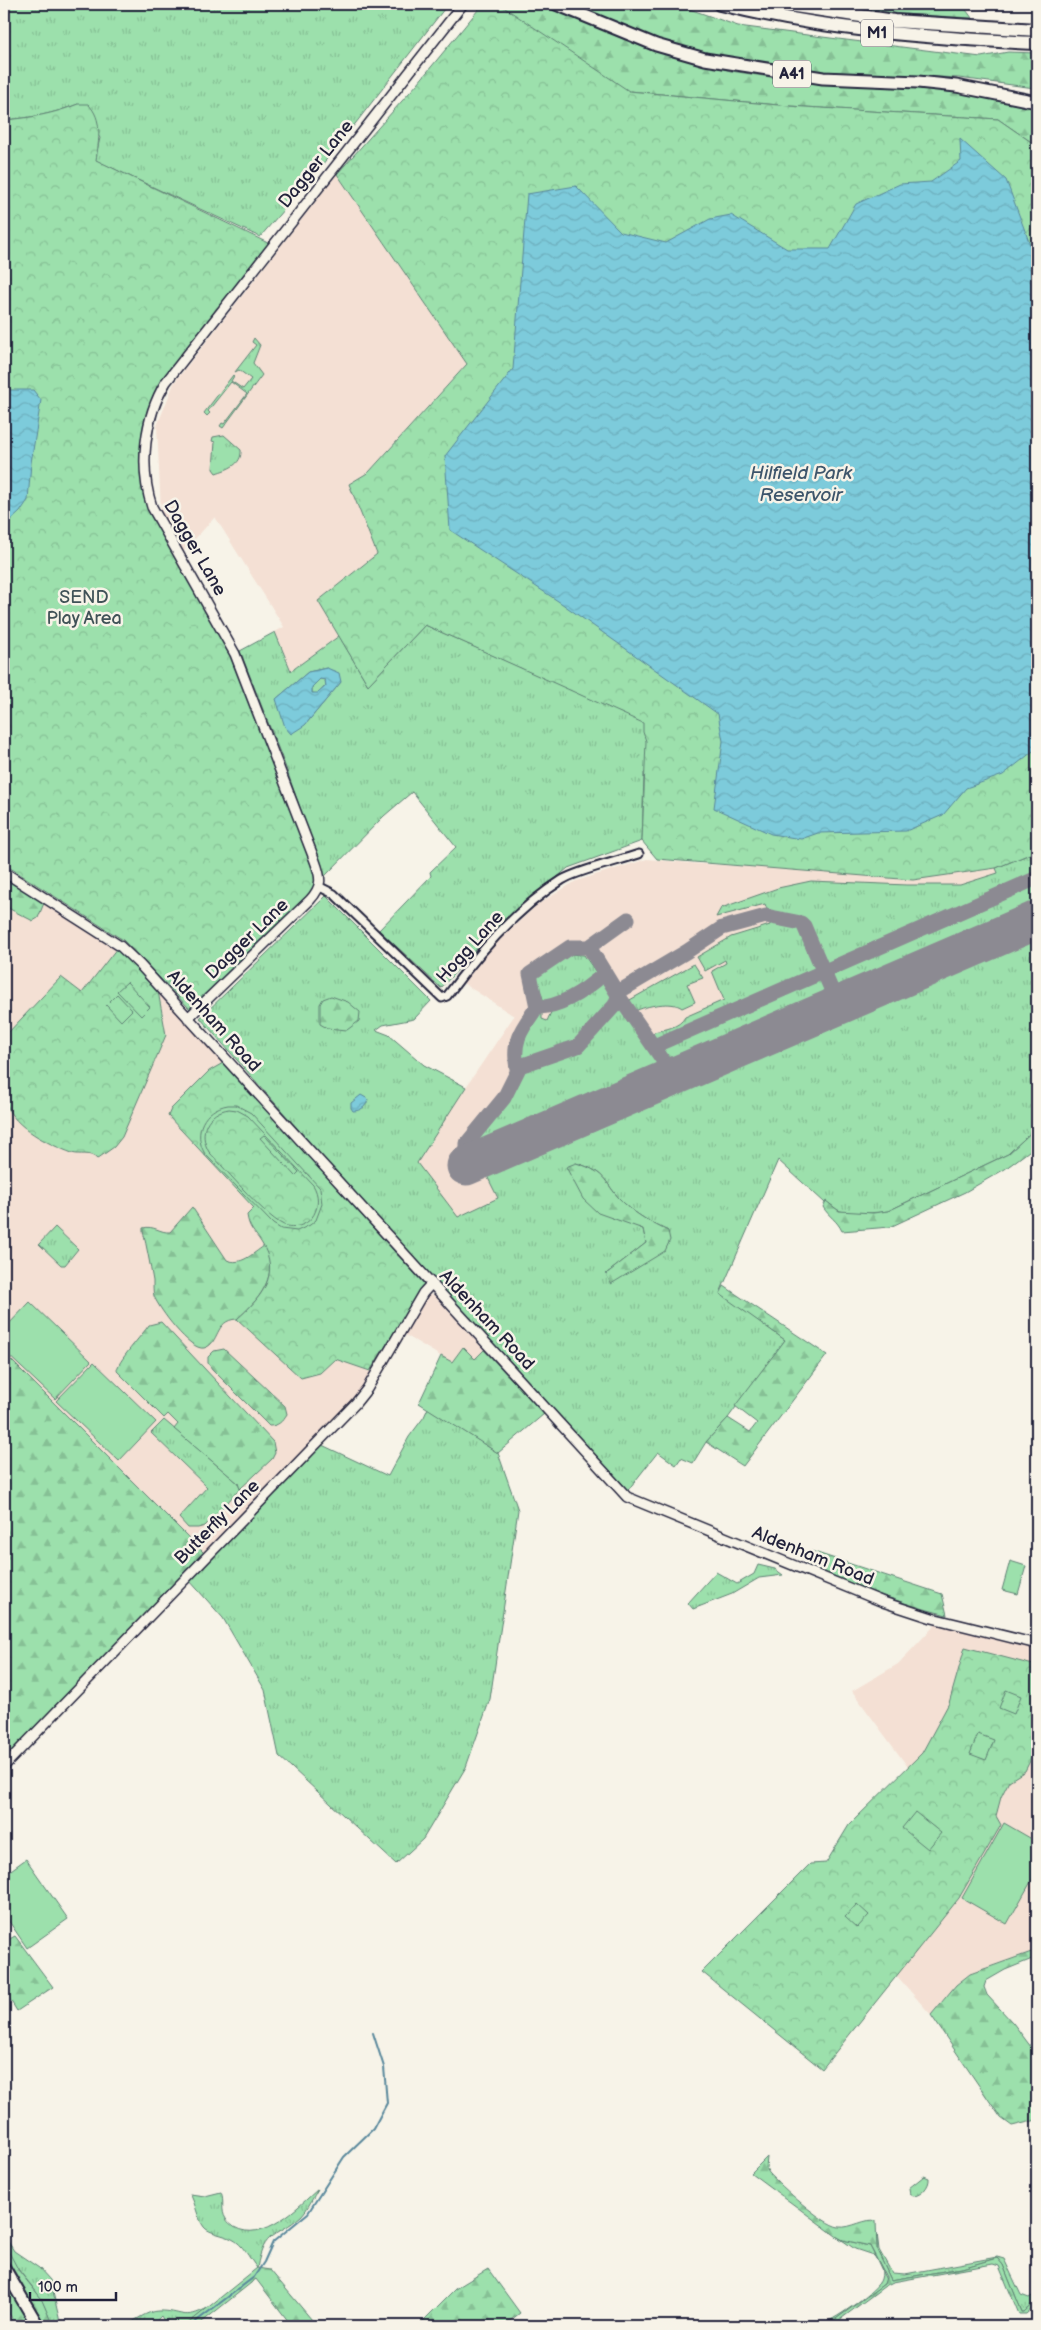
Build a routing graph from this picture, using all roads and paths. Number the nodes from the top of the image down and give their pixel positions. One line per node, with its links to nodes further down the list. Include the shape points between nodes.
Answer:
1 (463, 4): 10 (street, Dagger Lane, via 166,382 153,408 147,434 145,469 152,507 235,654 315,860)
2 (556, 4): 7 (main road, A41, via 656,45 705,59 823,78 956,86)
3 (720, 4): 6 (highway, M1, via 883,34)
4 (782, 4): 5 (highway, M1, via 894,21)
5 (1037, 30)
6 (1037, 44)
7 (1037, 102)
8 (638, 854): 10 (street, Hogg Lane, via 564,879 527,906 485,946 447,996 442,998 334,894)
9 (4, 872): 11 (street, Aldenham Road, via 120,946)
10 (320, 887): 11 (street, Dagger Lane)
11 (188, 1018): 12 (street, Aldenham Road)
12 (432, 1283): 13 (street, Aldenham Road, via 627,1497 883,1602 932,1618); 14 (street, Butterfly Lane, via 356,1404)
13 (1037, 1644)
14 (4, 1766)
15 (4, 2268): 16 (main road)
16 (38, 2326)

